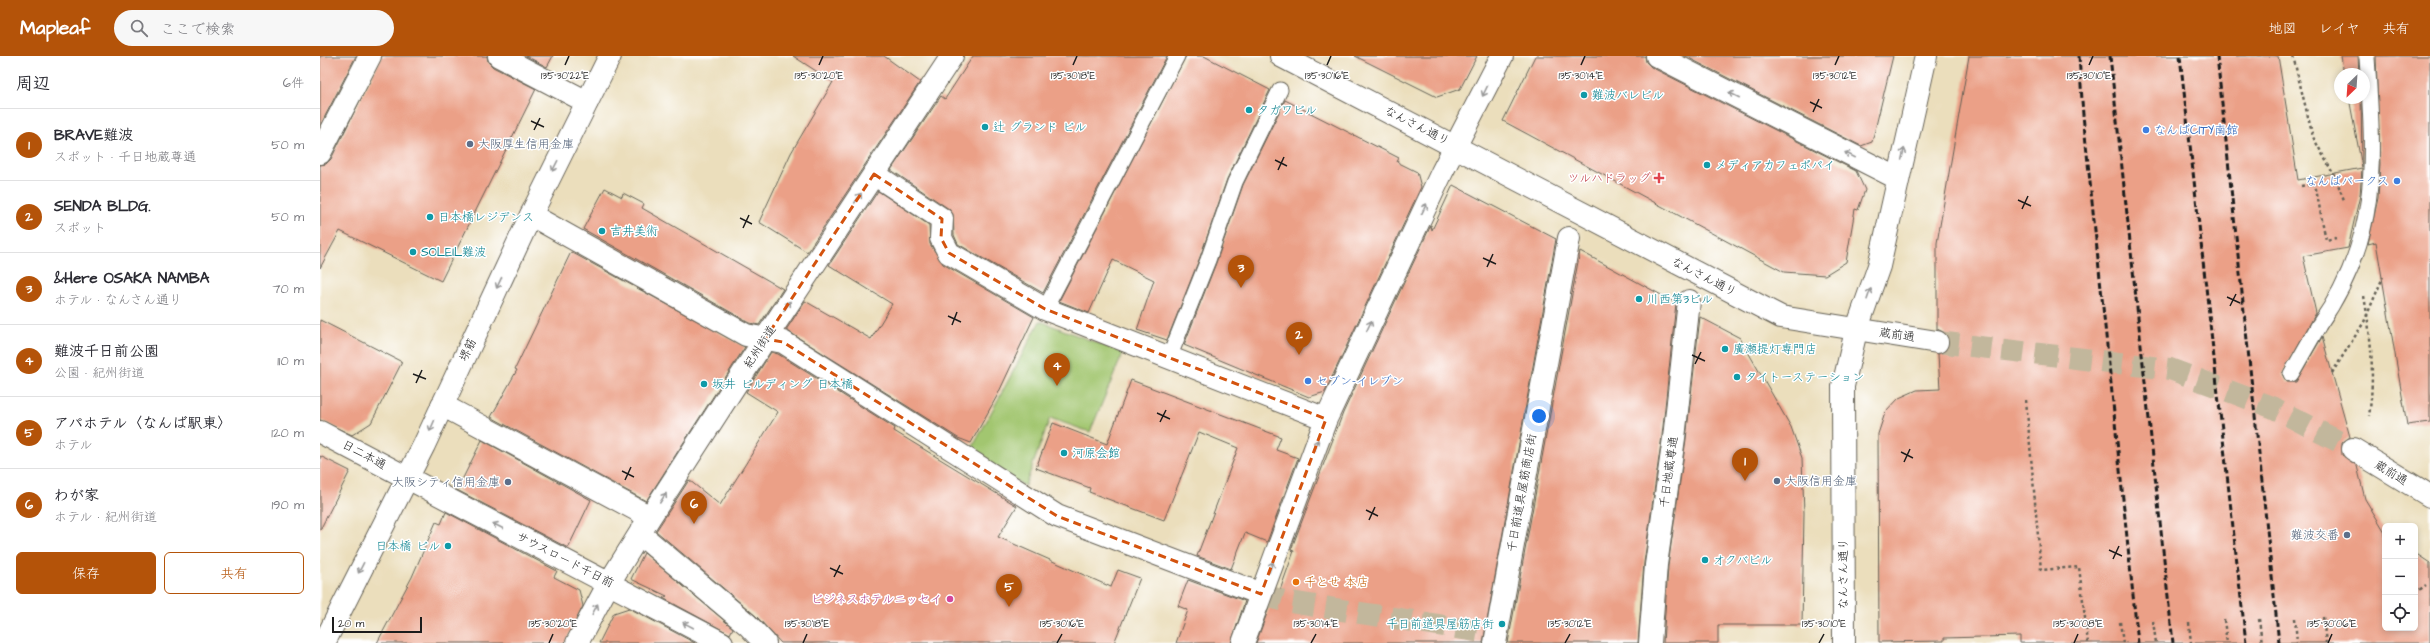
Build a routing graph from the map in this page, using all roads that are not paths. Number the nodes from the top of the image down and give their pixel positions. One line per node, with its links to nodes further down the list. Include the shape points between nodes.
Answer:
1 (370, 56): 14 (street)
2 (499, 56): 12 (street)
3 (610, 56): 12 (street, 堺筋)
4 (952, 56): 15 (street, 紀州街道)
5 (1177, 56): 20 (lane)
6 (1280, 56): 13 (street, なんさん通り)
7 (1502, 56): 13 (street, one-way to 13)
8 (1657, 56): 16 (street, one-way to 8)
9 (1926, 56): 16 (street, one-way to 9)
10 (2367, 58): 25 (lane, bridge, via 2372,185 2364,230 2351,270 2335,302)
11 (1280, 90): 24 (lane, via 1235,182 1208,260)
12 (587, 102): 17 (street, 堺筋, one-way to 17)
13 (1456, 146): 21 (street, なんさん通り, via 1781,317); 27 (street, one-way to 13)
14 (320, 153)
15 (874, 174): 20 (street, via 942,219 941,238 949,253); 22 (street, 紀州街道, one-way to 15)
16 (1897, 178): 21 (street, one-way to 16, via 1879,266)
17 (531, 214): 22 (street, via 746,335); 26 (street, 堺筋, one-way to 26)
18 (1568, 243): 40 (street, 千日前道具屋筋商店街)
19 (1689, 301): 41 (street, 千日地蔵尊通, via 1674,438 1656,565)
20 (1045, 309): 24 (street)
21 (1856, 331): 23 (street, 蔵前通, via 1897,334); 42 (street, なんさん通り, via 1843,386)
22 (765, 339): 32 (street, 紀州街道, one-way to 22); 34 (street, via 783,342 1057,516)
23 (1937, 342)
24 (1169, 358): 27 (street)
25 (2291, 374)
26 (442, 405): 30 (street, 堺筋, one-way to 30); 32 (street)
27 (1326, 419): 34 (street, one-way to 27)
28 (320, 432): 30 (street, 日二本通)
29 (2353, 449): 31 (street, 蔵前通)
30 (407, 478): 33 (street, サウスロード千日前, one-way to 30); 35 (street, 堺筋, one-way to 35)
31 (2430, 496)
32 (645, 525): 33 (street, 紀州街道); 38 (street)
33 (609, 583): 36 (street, 紀州街道, one-way to 33); 37 (street, サウスロード千日前, one-way to 33)
34 (1261, 594): 39 (street)
35 (324, 643)
36 (577, 643)
37 (722, 643)
38 (765, 643)
39 (1244, 643)
40 (1495, 643)
41 (1650, 643)
42 (1844, 643)

